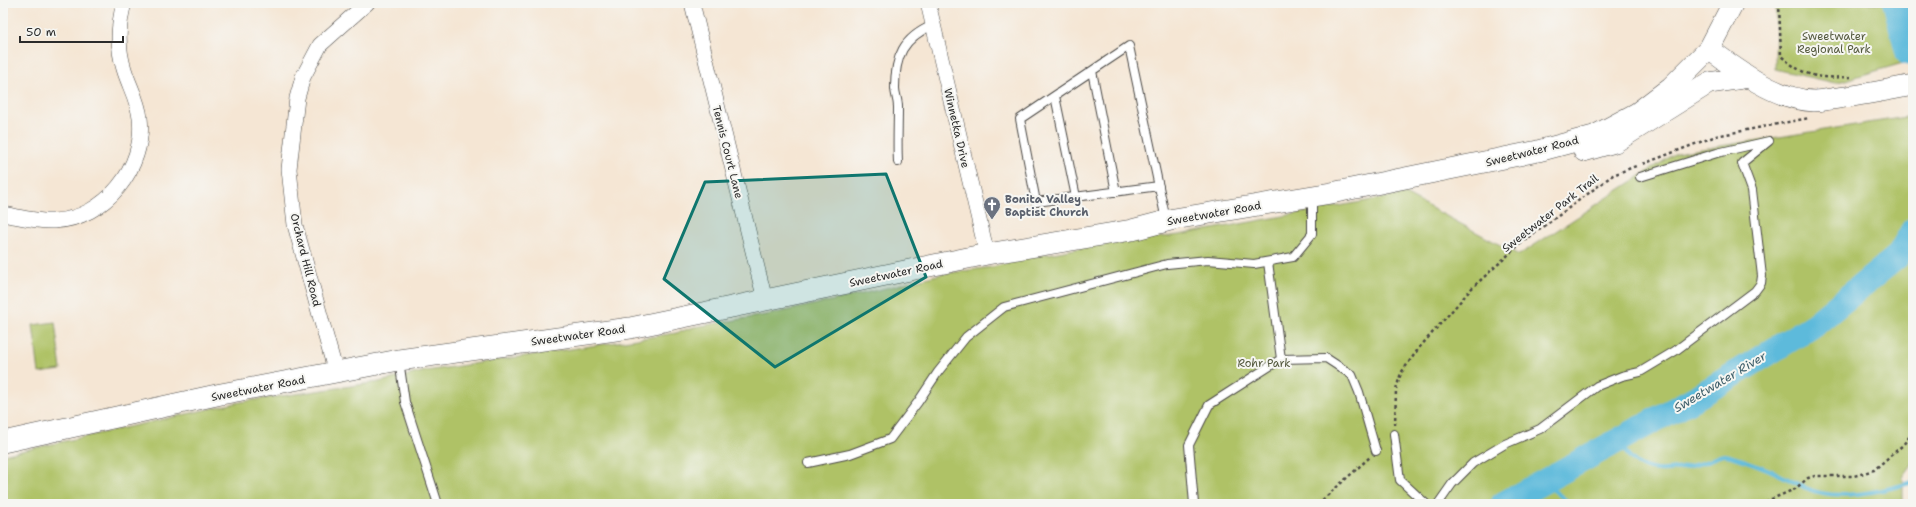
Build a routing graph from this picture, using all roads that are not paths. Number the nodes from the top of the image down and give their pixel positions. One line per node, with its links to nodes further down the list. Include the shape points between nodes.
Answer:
1 (124, 3): 19 (street, via 119,30 121,56 140,120 139,146 130,172 104,202 81,215 54,221 32,220)
2 (367, 3): 26 (street, Orchard Hill Road, via 320,45 303,77 297,98 289,169 295,225)
3 (692, 3): 23 (street, Tennis Court Lane)
4 (928, 3): 6 (street, Winnetka Drive)
5 (1733, 3): 7 (main road, Sweetwater Road)
6 (933, 25): 13 (lane, via 918,32 905,44 899,55 895,89 898,104); 21 (street, Winnetka Drive)
7 (1709, 49): 9 (main road); 12 (main road, Sweetwater Road, via 1671,87 1637,113 1594,136)
8 (1092, 71): 11 (lane); 15 (lane, via 1129,46); 16 (lane)
9 (1749, 77): 10 (main road, via 1784,95 1814,101); 12 (main road, via 1722,80 1703,86 1615,142 1556,158)
10 (1913, 85)
11 (1055, 96): 18 (lane); 18 (lane, via 1020,119 1036,202)
12 (1538, 151): 17 (main road, Sweetwater Road)
13 (898, 162)
14 (1640, 177): 34 (lane, via 1716,153 1769,141 1742,163 1752,190 1761,283 1755,291 1675,351 1640,372 1597,386 1540,429 1505,444 1473,463 1452,484)
15 (1159, 186): 16 (lane); 20 (lane)
16 (1116, 192): 18 (lane)
17 (1312, 196): 20 (main road, Sweetwater Road); 22 (lane, via 1312,234 1293,257)
18 (1076, 197)
19 (3, 214)
20 (1166, 221): 21 (main road, Sweetwater Road, via 1132,230)
21 (987, 254): 23 (main road, Sweetwater Road)
22 (1268, 262): 24 (lane); 30 (lane, via 1254,264 1208,260 1167,264 1004,307 966,337 890,439 850,454)
23 (765, 300): 25 (main road, Sweetwater Road, via 630,328)
24 (1281, 359): 29 (lane, via 1326,358 1352,375); 32 (lane, via 1209,405 1189,445)
25 (399, 360): 26 (main road, Sweetwater Road); 31 (lane, via 405,402)
26 (336, 373): 28 (main road, Sweetwater Road, via 221,394)
27 (1394, 434): 33 (lane, via 1400,480)
28 (3, 442)
29 (1376, 451)
30 (808, 463)
31 (438, 504)
32 (1194, 504)
33 (1426, 504)
34 (1438, 504)

